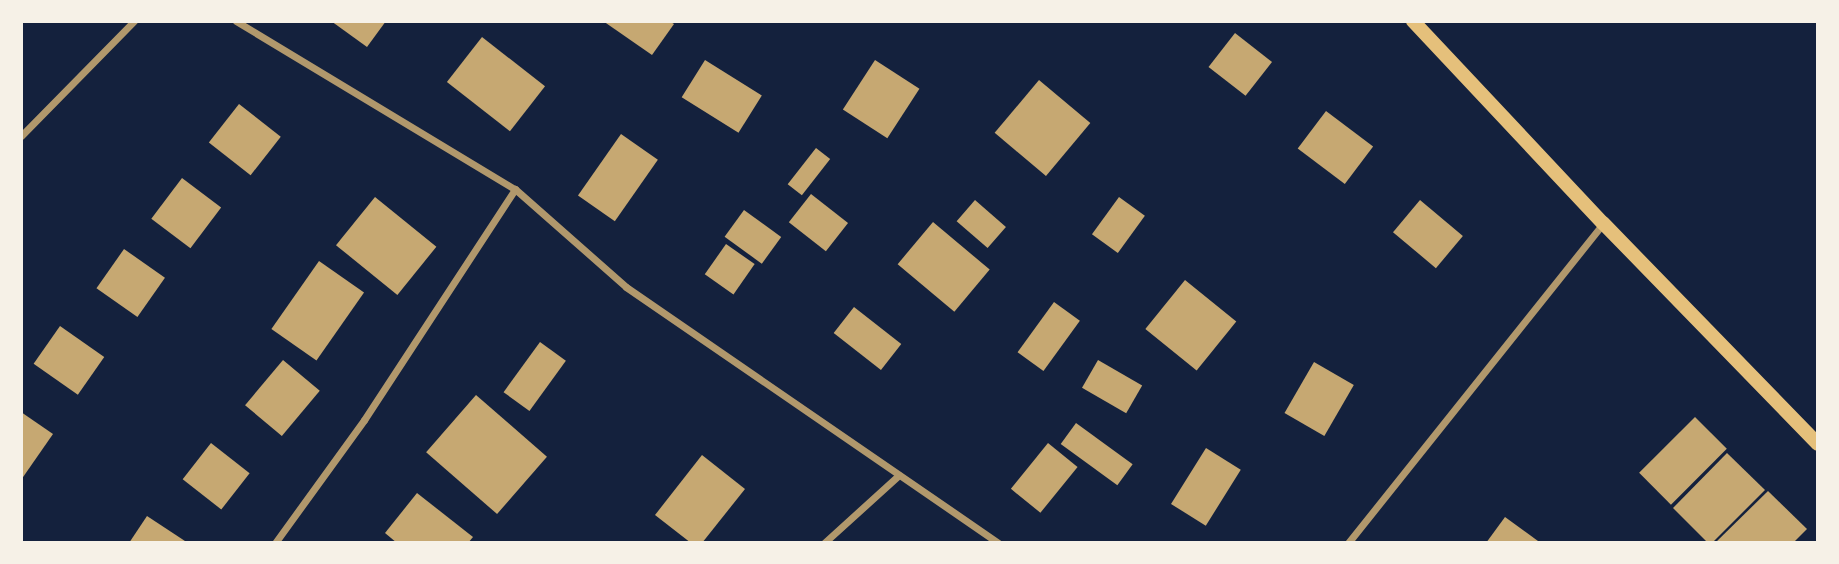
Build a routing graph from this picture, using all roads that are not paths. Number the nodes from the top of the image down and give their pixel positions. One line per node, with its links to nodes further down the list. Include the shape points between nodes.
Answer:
1 (134, 21): 4 (street)
2 (236, 21): 5 (street)
3 (1413, 21): 6 (main road)
4 (21, 136)
5 (515, 190): 8 (street, via 626,287); 9 (street, via 364,420)
6 (1603, 223): 7 (main road); 12 (street)
7 (1818, 444)
8 (899, 475): 10 (street); 11 (street)
9 (275, 543)
10 (824, 543)
11 (998, 543)
12 (1348, 543)

